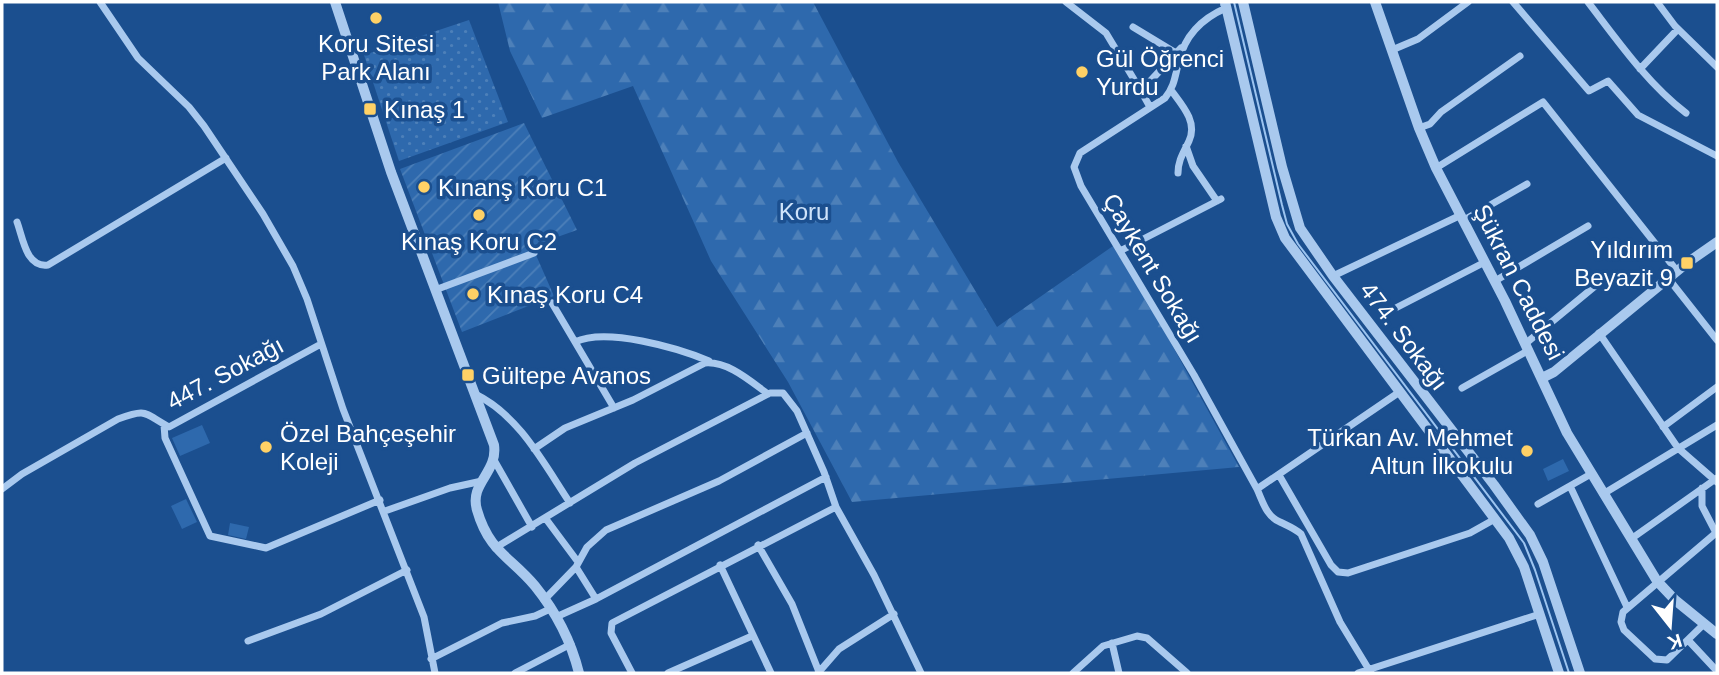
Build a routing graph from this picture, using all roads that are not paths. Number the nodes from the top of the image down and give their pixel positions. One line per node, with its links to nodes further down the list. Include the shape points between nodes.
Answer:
1 (100, 2): 26 (street, via 132,51 197,116)
2 (335, 2): 42 (street)
3 (1066, 2): 20 (street, via 1106,33)
4 (1243, 2): 39 (street, 474. Sokağı, via 1294,212)
5 (1375, 2): 14 (street, Şükran Caddesi)
6 (1468, 2): 14 (street, via 1418,39)
7 (1513, 2): 25 (street, via 1589,91 1608,81 1638,115)
8 (1588, 2): 18 (street)
9 (1657, 2): 12 (street)
10 (1224, 4): 13 (street); 39 (street, 474. Sokağı, via 1278,224 1289,244)
11 (1133, 27): 15 (street)
12 (1678, 29): 17 (street); 18 (street)
13 (1184, 45): 15 (street); 19 (street)
14 (1392, 50): 23 (street, Şükran Caddesi)
15 (1176, 54): 20 (street)
16 (1520, 56): 23 (street)
17 (1717, 66)
18 (1640, 69): 22 (street)
19 (1171, 90): 21 (street, Çaykent Sokağı); 24 (street, via 1190,120 1192,133)
20 (1141, 91): 21 (street)
21 (1150, 107): 34 (street, Çaykent Sokağı, via 1083,150 1075,163 1081,186)
22 (1686, 113)
23 (1419, 128): 27 (street, Şükran Caddesi)
24 (1186, 146): 28 (street); 34 (street, via 1194,166 1219,200)
25 (1717, 156)
26 (226, 158): 31 (street, via 48,265 31,260); 48 (street, via 293,266)
27 (1436, 169): 30 (street, Şükran Caddesi); 37 (street, via 1543,102)
28 (1178, 173)
29 (1527, 184): 30 (street)
30 (1462, 218): 36 (street, Şükran Caddesi); 39 (street)
31 (17, 222)
32 (1588, 226): 40 (street)
33 (1717, 242): 37 (street, Şükran Caddesi)
34 (1119, 251): 73 (street, Çaykent Sokağı)
35 (534, 253): 42 (street)
36 (1485, 262): 40 (street, Şükran Caddesi); 44 (street)
37 (1677, 271): 38 (street, Şükran Caddesi)
38 (1668, 278): 45 (street, Şükran Caddesi); 46 (street)
39 (1325, 281): 54 (street, 474. Sokağı); 119 (street, 474. Sokağı, via 1488,477 1530,536)
40 (1495, 281): 49 (street, Şükran Caddesi)
41 (1600, 282): 49 (street)
42 (435, 290): 55 (street)
43 (552, 303): 47 (street)
44 (1386, 313)
45 (1599, 333): 51 (street, Şükran Caddesi); 60 (street)
46 (1717, 340)
47 (575, 342): 50 (street, via 609,336); 57 (street)
48 (321, 344): 58 (street, 447. Sokağı, via 169,427); 75 (street)
49 (1527, 347): 51 (street, Şükran Caddesi); 53 (street)
50 (713, 363): 56 (street, via 734,370); 57 (street, via 700,365)
51 (1542, 378): 65 (street)
52 (1717, 387): 60 (street)
53 (1462, 388)
54 (1398, 393): 66 (street); 81 (street, 474. Sokağı)
55 (475, 394): 63 (street, via 503,411); 64 (street, via 494,445)
56 (768, 394): 61 (street, via 785,394); 76 (street, via 635,463)
57 (614, 408): 63 (street, via 565,428)
58 (164, 425): 72 (street, 447. Sokağı, via 144,412 118,419); 75 (street, via 165,438 210,536 266,548)
59 (1717, 425): 62 (street)
60 (1663, 426): 62 (street)
61 (807, 433): 67 (street); 87 (street, via 719,481 614,526 592,541)
62 (1678, 448): 68 (street); 74 (street)
63 (534, 449): 76 (street)
64 (494, 460): 69 (street); 82 (street)
65 (1591, 474): 70 (street); 74 (street)
66 (1279, 475): 73 (street); 81 (street, via 1331,565 1341,573 1463,535)
67 (826, 477): 78 (street); 91 (street)
68 (1716, 480): 71 (street)
69 (482, 481): 79 (street); 86 (street, via 475,506)
70 (1570, 486): 77 (street); 92 (street)
71 (1702, 488): 83 (street, via 1702,506); 84 (street)
72 (2, 489)
73 (1257, 489): 104 (street, Çaykent Sokağı, via 1267,512 1301,534 1340,622)
74 (1603, 494): 84 (street)
75 (380, 500): 79 (street)
76 (570, 503): 80 (street)
77 (1538, 503)
78 (835, 507): 85 (street); 94 (street)
79 (384, 512): 89 (street)
80 (546, 519): 82 (street); 87 (street)
81 (1495, 519): 95 (street, 474. Sokağı, via 1520,556)
82 (532, 527): 86 (street)
83 (1717, 532): 90 (street)
84 (1631, 539): 90 (street)
85 (758, 545): 88 (street); 112 (street, via 792,604)
86 (495, 548): 93 (street, via 531,582)
87 (577, 565): 91 (street); 93 (street)
88 (720, 565): 98 (street); 109 (street, via 612,623 611,634)
89 (407, 570): 100 (street, via 332,609); 103 (street, via 424,617)
90 (1657, 580): 92 (street); 96 (street)
91 (596, 599): 93 (street)
92 (1627, 607): 99 (street, via 1621,615 1623,627 1655,659 1667,660)
93 (550, 608): 102 (street); 103 (street, via 502,623)
94 (894, 614): 112 (street, via 839,649); 113 (street)
95 (1539, 614): 104 (street); 118 (street, 474. Sokağı)
96 (1704, 624): 97 (street); 99 (street)
97 (1717, 634)
98 (751, 636): 110 (street); 111 (street)
99 (1688, 639): 105 (street)
100 (248, 641)
101 (1112, 643): 114 (street); 115 (street); 116 (street, via 1144,636)
102 (571, 644): 107 (street); 108 (street)
103 (431, 659): 106 (street)
104 (1369, 671): 117 (street)
105 (1717, 671)
106 (435, 673)
107 (514, 673)
108 (579, 673)
109 (632, 673)
110 (668, 673)
111 (771, 673)
112 (819, 673)
113 (921, 673)
114 (1073, 673)
115 (1119, 673)
116 (1187, 673)
117 (1358, 673)
118 (1559, 673)
119 (1580, 673)

